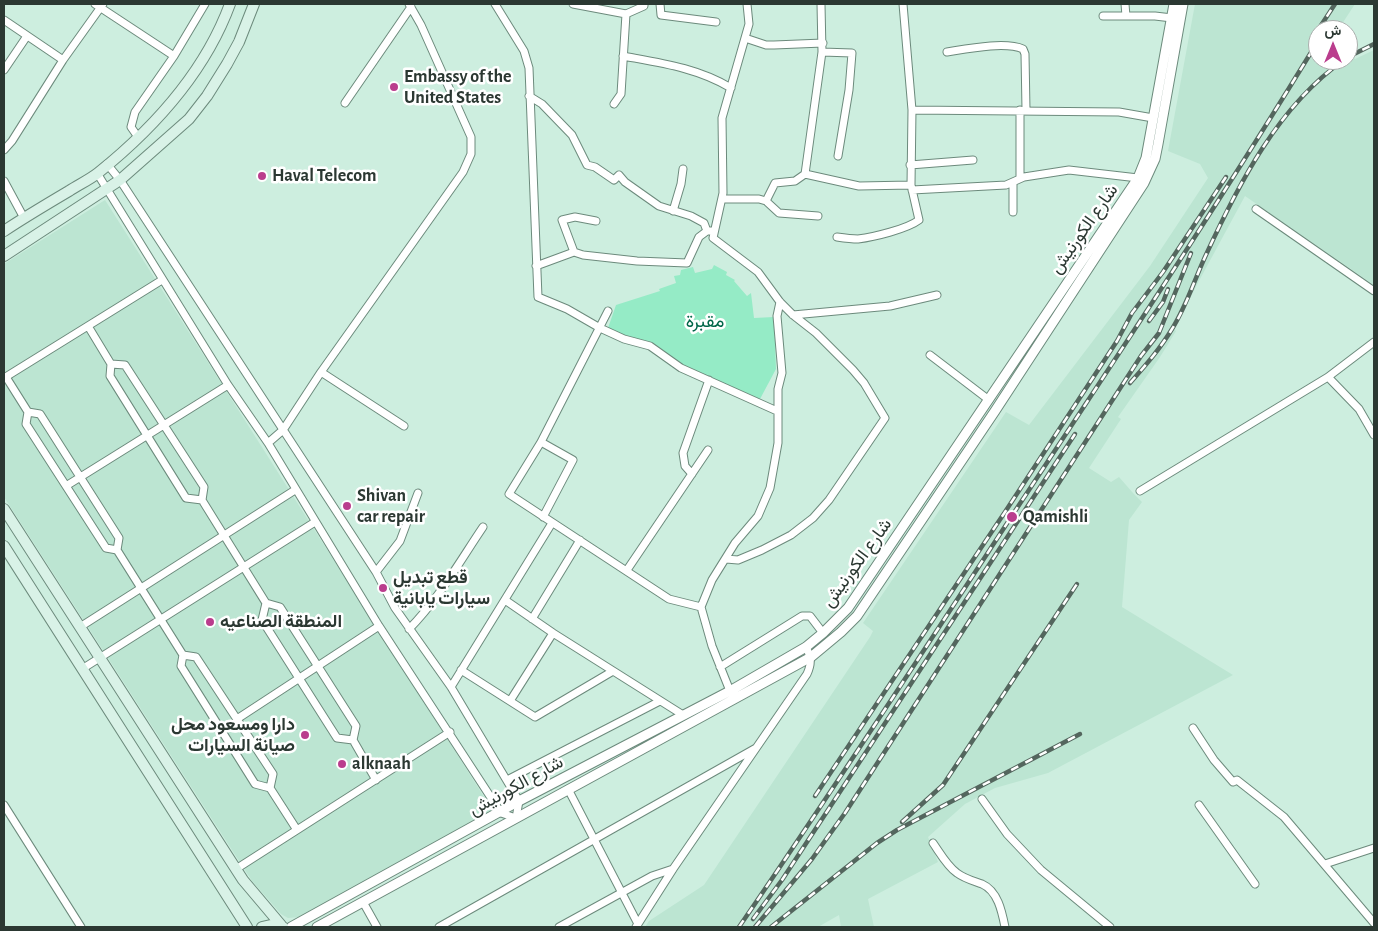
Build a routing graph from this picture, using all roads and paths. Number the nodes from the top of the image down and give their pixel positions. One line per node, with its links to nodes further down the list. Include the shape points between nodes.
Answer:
1 (205, 4): 27 (street)
2 (230, 4): 40 (main road, via 207,53 170,104)
3 (254, 4): 52 (main road, via 239,42 201,106)
4 (495, 4): 34 (street, via 527,58)
5 (573, 4): 16 (street)
6 (644, 4): 16 (street)
7 (660, 4): 21 (street, via 661,15)
8 (747, 4): 23 (street, via 749,24)
9 (820, 4): 24 (street)
10 (903, 4): 37 (street)
11 (1126, 4): 18 (street)
12 (1174, 4): 19 (street, شارع الكورنيش)
13 (1183, 4): 32 (street, شارع الكورنيش)
14 (99, 5): 27 (street); 29 (street)
15 (410, 5): 35 (street); 81 (street, via 471,137 471,154 463,172 430,220)
16 (626, 14): 28 (street)
17 (1103, 16): 18 (street)
18 (1126, 16): 19 (street)
19 (1172, 18): 31 (street, شارع الكورنيش)
20 (4, 20): 22 (street)
21 (716, 22)
22 (27, 36): 29 (street); 30 (street)
23 (746, 38): 24 (street, via 774,46); 33 (street)
24 (822, 43): 25 (street)
25 (822, 52): 42 (street, via 852,53); 48 (street)
26 (947, 52): 38 (street, via 988,46 1023,49)
27 (174, 56): 40 (street, via 135,112 131,127)
28 (623, 56): 33 (street, via 685,68); 36 (street, via 621,94)
29 (63, 60): 41 (street)
30 (4, 70)
31 (1160, 77): 32 (street); 39 (street, شارع الكورنيش)
32 (1170, 79): 130 (street, شارع الكورنيش, via 1155,159 1144,183 857,616)
33 (731, 88): 56 (street, via 722,118)
34 (529, 96): 59 (street, via 542,104 572,134 587,165 614,180 619,175 659,206); 69 (street)
35 (346, 103)
36 (614, 104)
37 (912, 110): 38 (street); 45 (street)
38 (1023, 110): 39 (street, via 1119,112); 49 (street)
39 (1153, 118): 50 (street, شارع الكورنيش, via 1146,158)
40 (138, 137): 44 (main road)
41 (4, 150)
42 (838, 156)
43 (974, 160): 45 (street)
44 (107, 164): 47 (main road); 52 (street)
45 (910, 165): 55 (street)
46 (683, 169): 59 (street)
47 (97, 173): 54 (street); 62 (main road)
48 (805, 174): 55 (street, via 859,186); 57 (street, via 796,181 775,184)
49 (1020, 178): 50 (street, via 1069,170); 53 (street)
50 (1138, 178): 86 (street, شارع الكورنيش)
51 (4, 180): 62 (street)
52 (120, 180): 54 (main road); 91 (street)
53 (1013, 182): 55 (street, via 1006,185); 60 (street)
54 (105, 188): 68 (main road); 70 (street)
55 (911, 188): 66 (street, via 919,220 913,225 858,238)
56 (722, 198): 57 (street); 65 (street)
57 (766, 202): 61 (street, via 780,213)
58 (1256, 209): 71 (street)
59 (673, 211): 65 (street, via 691,216)
60 (1013, 212)
61 (818, 216)
62 (24, 218): 64 (main road)
63 (596, 221): 67 (street, via 575,217 562,220)
64 (4, 231)
65 (711, 231): 67 (street, via 699,238 687,263 636,261); 73 (street, via 713,238 758,272)
66 (837, 237)
67 (574, 252): 69 (street)
68 (4, 256)
69 (536, 266): 77 (street, via 538,297)
70 (162, 280): 76 (street); 85 (street)
71 (1374, 291)
72 (937, 295): 75 (street, via 890,306)
73 (780, 302): 75 (street); 87 (street, via 777,316 782,373)
74 (608, 311): 77 (street)
75 (793, 315): 113 (street, via 853,370 885,418 813,518 791,535 762,550 738,560)
76 (88, 326): 80 (street); 82 (street)
77 (600, 328): 84 (street, via 624,340 650,346 680,368); 94 (street)
78 (1374, 342): 83 (street)
79 (930, 355): 86 (street)
80 (112, 364): 89 (street, via 125,365); 93 (street, via 110,376)
81 (321, 372): 90 (street); 91 (street)
82 (5, 377): 88 (street)
83 (1328, 377): 92 (street, via 1359,409); 101 (street)
84 (709, 380): 87 (street); 97 (street, via 683,453 684,466)
85 (228, 385): 89 (street); 95 (street)
86 (990, 400): 127 (street, شارع الكورنيش, via 848,608)
87 (778, 411): 113 (street, via 778,442 770,488 758,516)
88 (28, 412): 98 (street, via 40,414); 99 (street, via 26,424)
89 (164, 425): 93 (street); 103 (street, via 204,487)
90 (404, 426)
91 (283, 430): 95 (street); 116 (street)
92 (1374, 435)
93 (147, 436): 98 (street); 103 (street, via 186,498)
94 (541, 442): 105 (street, via 573,460); 105 (street, via 509,494)
95 (268, 443): 100 (street)
96 (708, 450): 97 (street)
97 (692, 474): 115 (street)
98 (81, 477): 99 (street); 112 (street, via 119,538)
99 (66, 486): 112 (street, via 106,548)
100 (295, 490): 106 (street); 109 (street)
101 (1140, 491)
102 (418, 493): 116 (street, via 400,541)
103 (202, 500): 109 (street)
104 (4, 509): 124 (main road)
105 (543, 517): 107 (street)
106 (315, 522): 114 (street); 123 (street)
107 (552, 523): 110 (street); 118 (street)
108 (482, 527): 125 (street, via 454,571)
109 (224, 535): 114 (street); 117 (street)
110 (580, 540): 115 (street); 122 (street)
111 (4, 546): 134 (main road)
112 (117, 550): 117 (street)
113 (726, 559): 120 (street, via 708,586)
114 (244, 567): 119 (street); 121 (street)
115 (627, 570): 120 (street, via 670,598)
116 (376, 572): 125 (street)
117 (141, 588): 121 (street); 124 (street)
118 (505, 600): 122 (street); 135 (street)
119 (266, 604): 132 (street, via 280,607); 137 (street, via 262,620)
120 (701, 607): 133 (street)
121 (161, 619): 129 (street); 131 (street)
122 (532, 619): 126 (street)
123 (380, 626): 132 (street); 145 (street)
124 (80, 627): 131 (main road)
125 (409, 629): 138 (street)
126 (553, 633): 136 (street); 140 (street)
127 (823, 633): 128 (street, شارع الكورنيش); 133 (street, via 810,616 802,616)
128 (806, 647): 130 (street); 139 (street, شارع الكورنيش)
129 (183, 654): 143 (street, via 196,657); 150 (street, via 181,666 255,784)
130 (811, 657): 147 (street, via 807,674); 151 (street, شارع الكورنيش)
131 (100, 658): 134 (street); 163 (main road)
132 (318, 666): 137 (street); 146 (street, via 356,726)
133 (720, 667): 139 (street)
134 (82, 669): 171 (main road)
135 (461, 670): 138 (street); 140 (street)
136 (613, 671): 140 (street, via 535,717); 141 (street)
137 (299, 678): 143 (street); 146 (street, via 337,738)
138 (451, 687): 149 (street)
139 (730, 691): 142 (street, شارع الكورنيش)
140 (510, 701)
141 (660, 701): 142 (street); 149 (street)
142 (683, 715): 153 (street, شارع الكورنيش)
143 (237, 719): 150 (street, via 273,774)
144 (1193, 728): 162 (street, via 1233,782 1237,780 1276,809)
145 (450, 732): 148 (street); 156 (street)
146 (353, 740): 148 (street)
147 (756, 748): 159 (street); 164 (street)
148 (376, 780): 158 (street)
149 (507, 780): 153 (street)
150 (270, 788): 158 (street)
151 (568, 789): 157 (street, شارع الكورنيش); 159 (street)
152 (982, 799): 179 (street, via 1007,834 1041,870)
153 (519, 801): 156 (street, شارع الكورنيش); 157 (street)
154 (4, 805): 170 (street)
155 (1199, 805): 165 (street)
156 (501, 812): 157 (street); 173 (street, شارع الكورنيش)
157 (516, 818): 167 (street, شارع الكورنيش)
158 (297, 830): 163 (street)
159 (594, 840): 166 (street); 176 (street)
160 (933, 843): 178 (street, via 957,873 992,892)
161 (1374, 848): 162 (street)
162 (1325, 864): 168 (street)
163 (236, 869): 173 (main road)
164 (673, 869): 166 (street); 169 (street)
165 (1255, 884)
166 (622, 892): 169 (street); 177 (street)
167 (363, 902): 174 (street, شارع الكورنيش); 175 (street)
168 (1374, 923)
169 (637, 926)
170 (81, 927)
171 (247, 927)
172 (262, 927): 173 (main road, via 270,924)
173 (285, 927)
174 (317, 927)
175 (377, 927)
176 (439, 927)
177 (558, 927)
178 (1005, 927)
179 (1110, 927)

